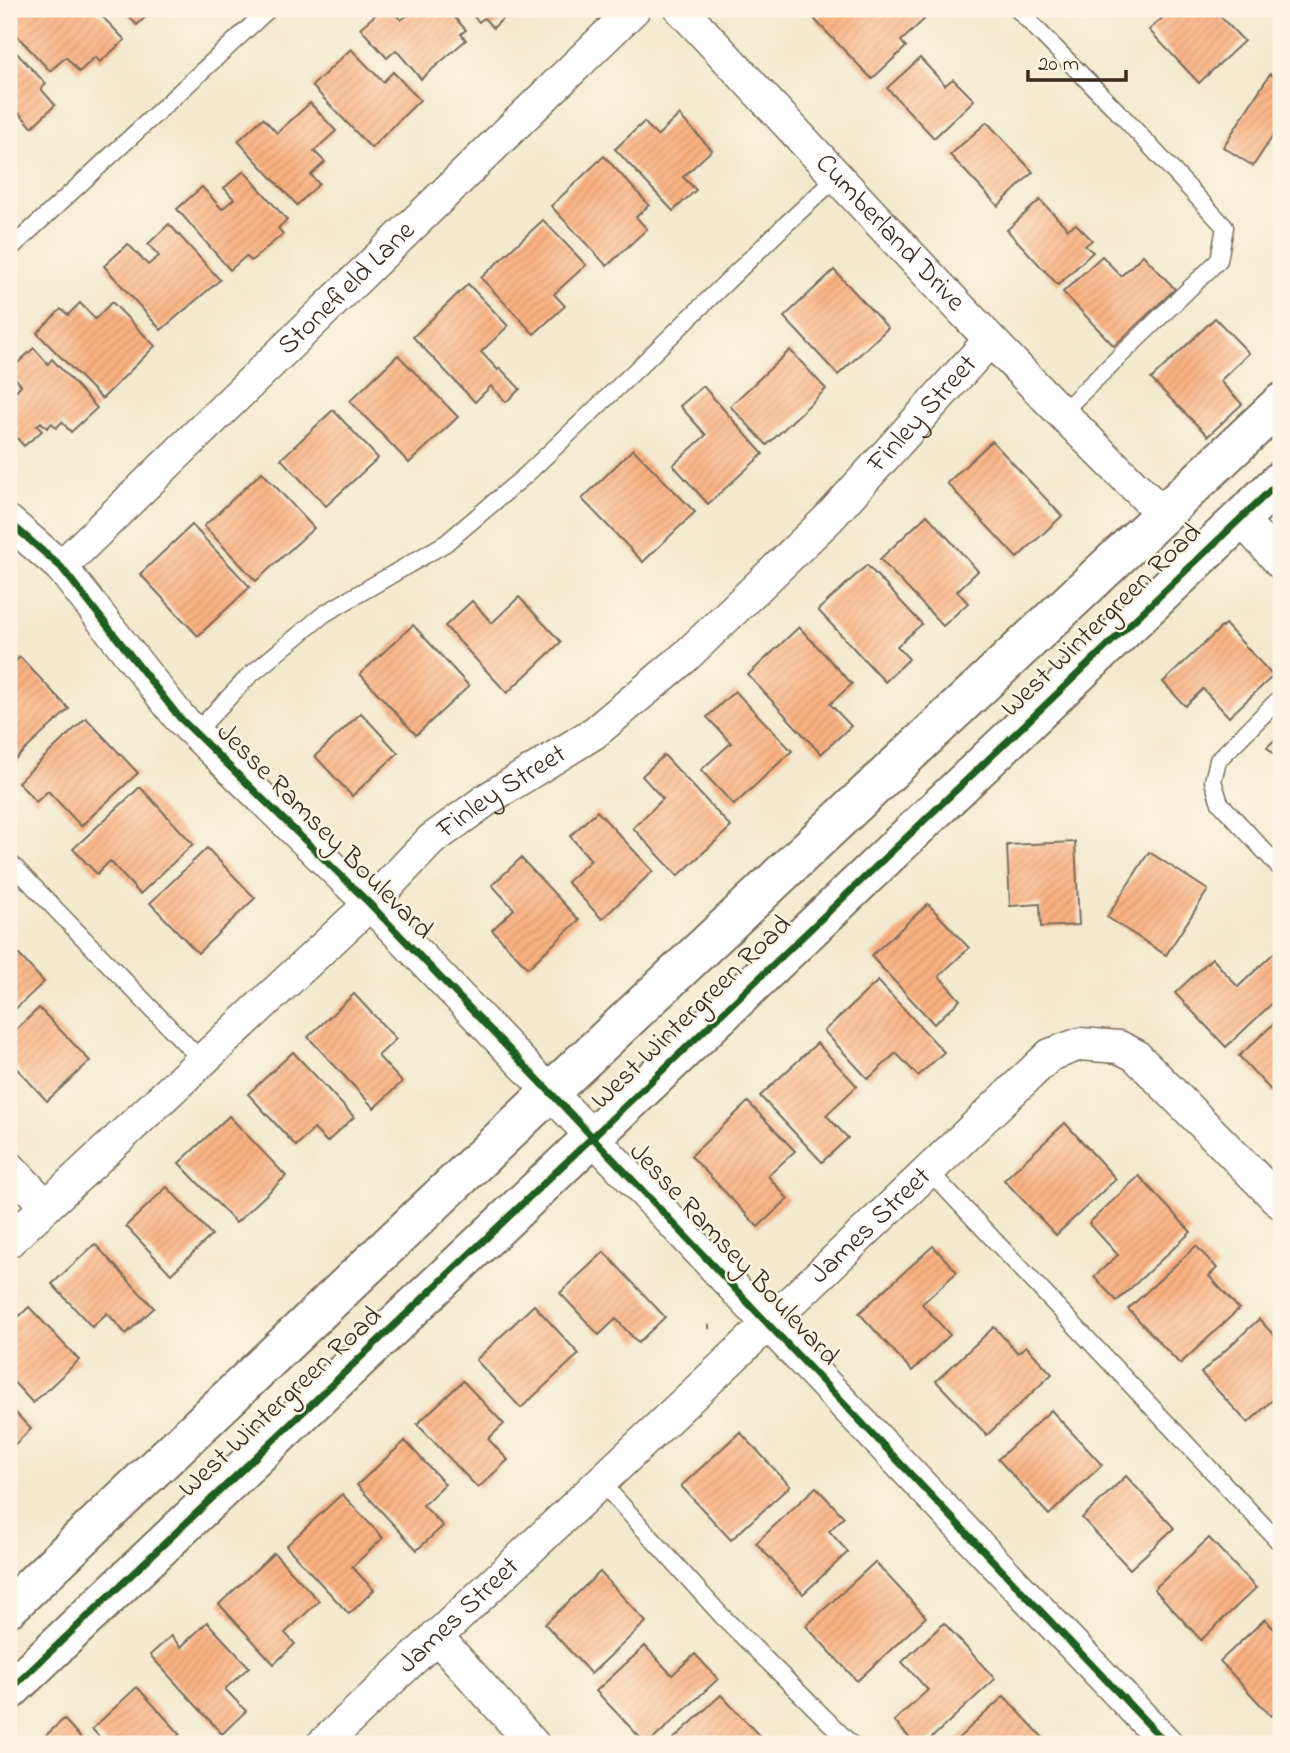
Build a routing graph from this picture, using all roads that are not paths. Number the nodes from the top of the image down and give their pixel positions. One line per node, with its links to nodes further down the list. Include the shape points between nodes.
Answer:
1 (269, 9): 6 (lane)
2 (634, 9): 15 (street, Stonefield Lane)
3 (681, 9): 5 (street, Cumberland Drive)
4 (1017, 9): 9 (lane, via 1225,227 1219,260)
5 (838, 176): 7 (street, Cumberland Drive); 17 (lane, via 526,475 446,542 324,614 248,677)
6 (9, 250)
7 (990, 340): 9 (street, Cumberland Drive); 20 (street, Finley Street, via 829,518 685,657 594,733 431,840)
8 (1281, 403): 11 (street, West Wintergreen Road)
9 (1060, 413): 11 (street, Cumberland Drive)
10 (1281, 480): 12 (street, West Wintergreen Road)
11 (1163, 514): 22 (street, West Wintergreen Road)
12 (1240, 518): 14 (street); 23 (street, West Wintergreen Road)
13 (9, 522): 15 (street, Jesse Ramsey Boulevard)
14 (1281, 562)
15 (61, 567): 17 (street, Jesse Ramsey Boulevard)
16 (1281, 697): 19 (lane, via 1218,760 1213,781 1220,803)
17 (195, 733): 20 (street, Jesse Ramsey Boulevard)
18 (9, 861): 21 (lane)
19 (1281, 869)
20 (370, 904): 21 (street, Finley Street); 22 (street, Jesse Ramsey Boulevard)
21 (202, 1061): 27 (street, Finley Street)
22 (550, 1092): 23 (street, Jesse Ramsey Boulevard); 32 (street, West Wintergreen Road)
23 (593, 1137): 29 (street, Jesse Ramsey Boulevard); 34 (street, West Wintergreen Road)
24 (9, 1167): 27 (street)
25 (929, 1171): 26 (street, James Street, via 1050,1055 1080,1044 1119,1047 1135,1055); 29 (street, James Street); 31 (lane)
26 (1281, 1203)
27 (46, 1206): 28 (street, Finley Street)
28 (9, 1241)
29 (768, 1324): 30 (street, James Street); 38 (street, Jesse Ramsey Boulevard)
30 (601, 1482): 33 (street, James Street); 37 (lane, via 721,1615)
31 (1281, 1544)
32 (9, 1606)
33 (436, 1636): 35 (street, James Street); 36 (street)
34 (9, 1690)
35 (323, 1744)
36 (533, 1744)
37 (851, 1744)
38 (1167, 1744)

